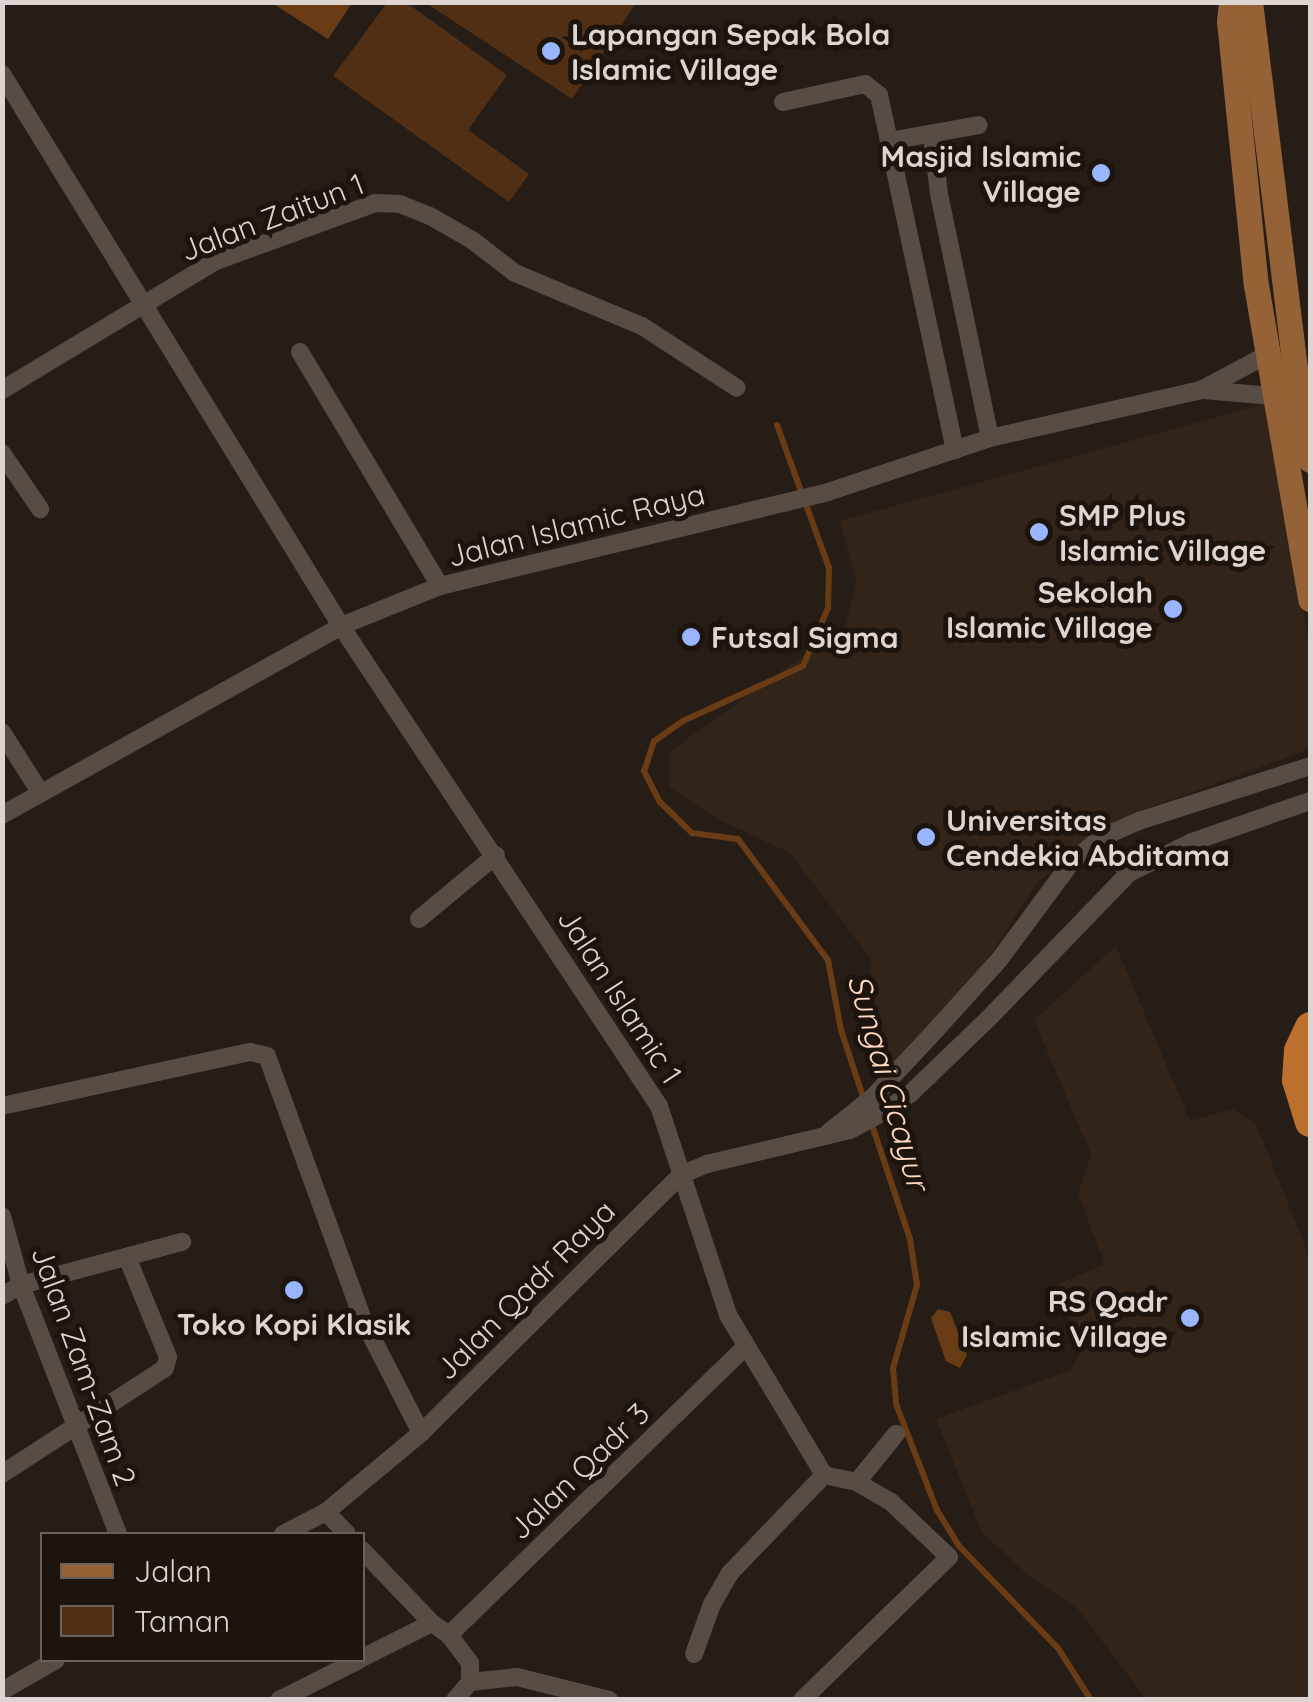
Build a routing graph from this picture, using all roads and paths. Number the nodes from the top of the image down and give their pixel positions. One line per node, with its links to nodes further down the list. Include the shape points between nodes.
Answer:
1 (1231, 2): 8 (main road)
2 (1250, 2): 8 (main road)
3 (4, 80): 9 (street)
4 (782, 102): 7 (street, via 865,84 879,96)
5 (979, 124): 6 (street)
6 (932, 135): 7 (street); 16 (street)
7 (888, 141): 17 (street)
8 (1255, 152): 11 (main road)
9 (143, 302): 12 (street, Jalan Zaitun 1, via 216,261 374,202 400,204 472,240 516,273 642,326); 13 (street, Jalan Zaitun 1); 23 (street)
10 (300, 352): 21 (street)
11 (1281, 352): 14 (street, Jalan Islamic Raya); 15 (main road); 19 (main road)
12 (737, 388)
13 (2, 390)
14 (1202, 390): 15 (street, Jalan Islamic Raya); 16 (street, Jalan Islamic Raya)
15 (1273, 396): 22 (main road)
16 (990, 438): 17 (street, Jalan Islamic Raya)
17 (955, 450): 21 (street, Jalan Islamic Raya, via 828,492)
18 (2, 452): 20 (street)
19 (1310, 460)
20 (40, 508)
21 (440, 586): 23 (street, Jalan Islamic Raya)
22 (1310, 599)
23 (341, 626): 26 (street, Jalan Islamic Raya); 30 (street)
24 (2, 732): 26 (street)
25 (1310, 766): 29 (street, Jalan Qadr Raya)
26 (40, 792): 28 (street, Jalan Islamic Raya)
27 (1310, 801): 31 (street, Jalan Qadr Raya, via 1192,842)
28 (2, 816)
29 (1100, 838): 31 (street); 34 (street, Jalan Qadr Raya, via 1070,864 1000,960)
30 (496, 855): 32 (street); 37 (street, Jalan Islamic 1, via 659,1106)
31 (1129, 873): 34 (street, Jalan Qadr Raya, via 910,1094)
32 (419, 919)
33 (1310, 1028): 36 (highway, via 1298,1050 1296,1080)
34 (876, 1105): 37 (street, Jalan Qadr Raya, via 829,1132)
35 (2, 1106): 45 (street, via 250,1052 268,1056 363,1320)
36 (1310, 1122)
37 (680, 1175): 43 (street, Jalan Islamic 1, via 728,1315); 45 (street, Jalan Qadr Raya)
38 (2, 1216): 41 (street, Jalan Zam-Zam 2)
39 (182, 1242): 40 (street)
40 (128, 1257): 41 (street); 44 (street, via 168,1363)
41 (21, 1285): 42 (street); 44 (street, Jalan Zam-Zam 2)
42 (2, 1296)
43 (746, 1346): 48 (street, Jalan Islamic 1); 56 (street, Jalan Qadr 3)
44 (77, 1427): 47 (street); 51 (street, Jalan Zam-Zam 2)
45 (421, 1433): 50 (street, Jalan Qadr Raya)
46 (896, 1434): 49 (street)
47 (2, 1474)
48 (824, 1475): 49 (street); 57 (street, via 730,1573)
49 (857, 1482): 66 (street, via 907,1514 949,1557)
50 (326, 1512): 52 (street, Jalan Qadr Raya); 53 (street)
51 (117, 1532)
52 (287, 1532)
53 (346, 1532)
54 (365, 1553): 55 (street)
55 (432, 1623): 56 (street); 58 (street)
56 (450, 1635): 61 (street)
57 (694, 1654)
58 (365, 1656)
59 (53, 1662): 62 (street)
60 (353, 1662): 63 (street)
61 (470, 1673): 64 (street); 65 (street)
62 (2, 1691)
63 (279, 1700)
64 (455, 1700)
65 (609, 1700)
66 (802, 1700)

